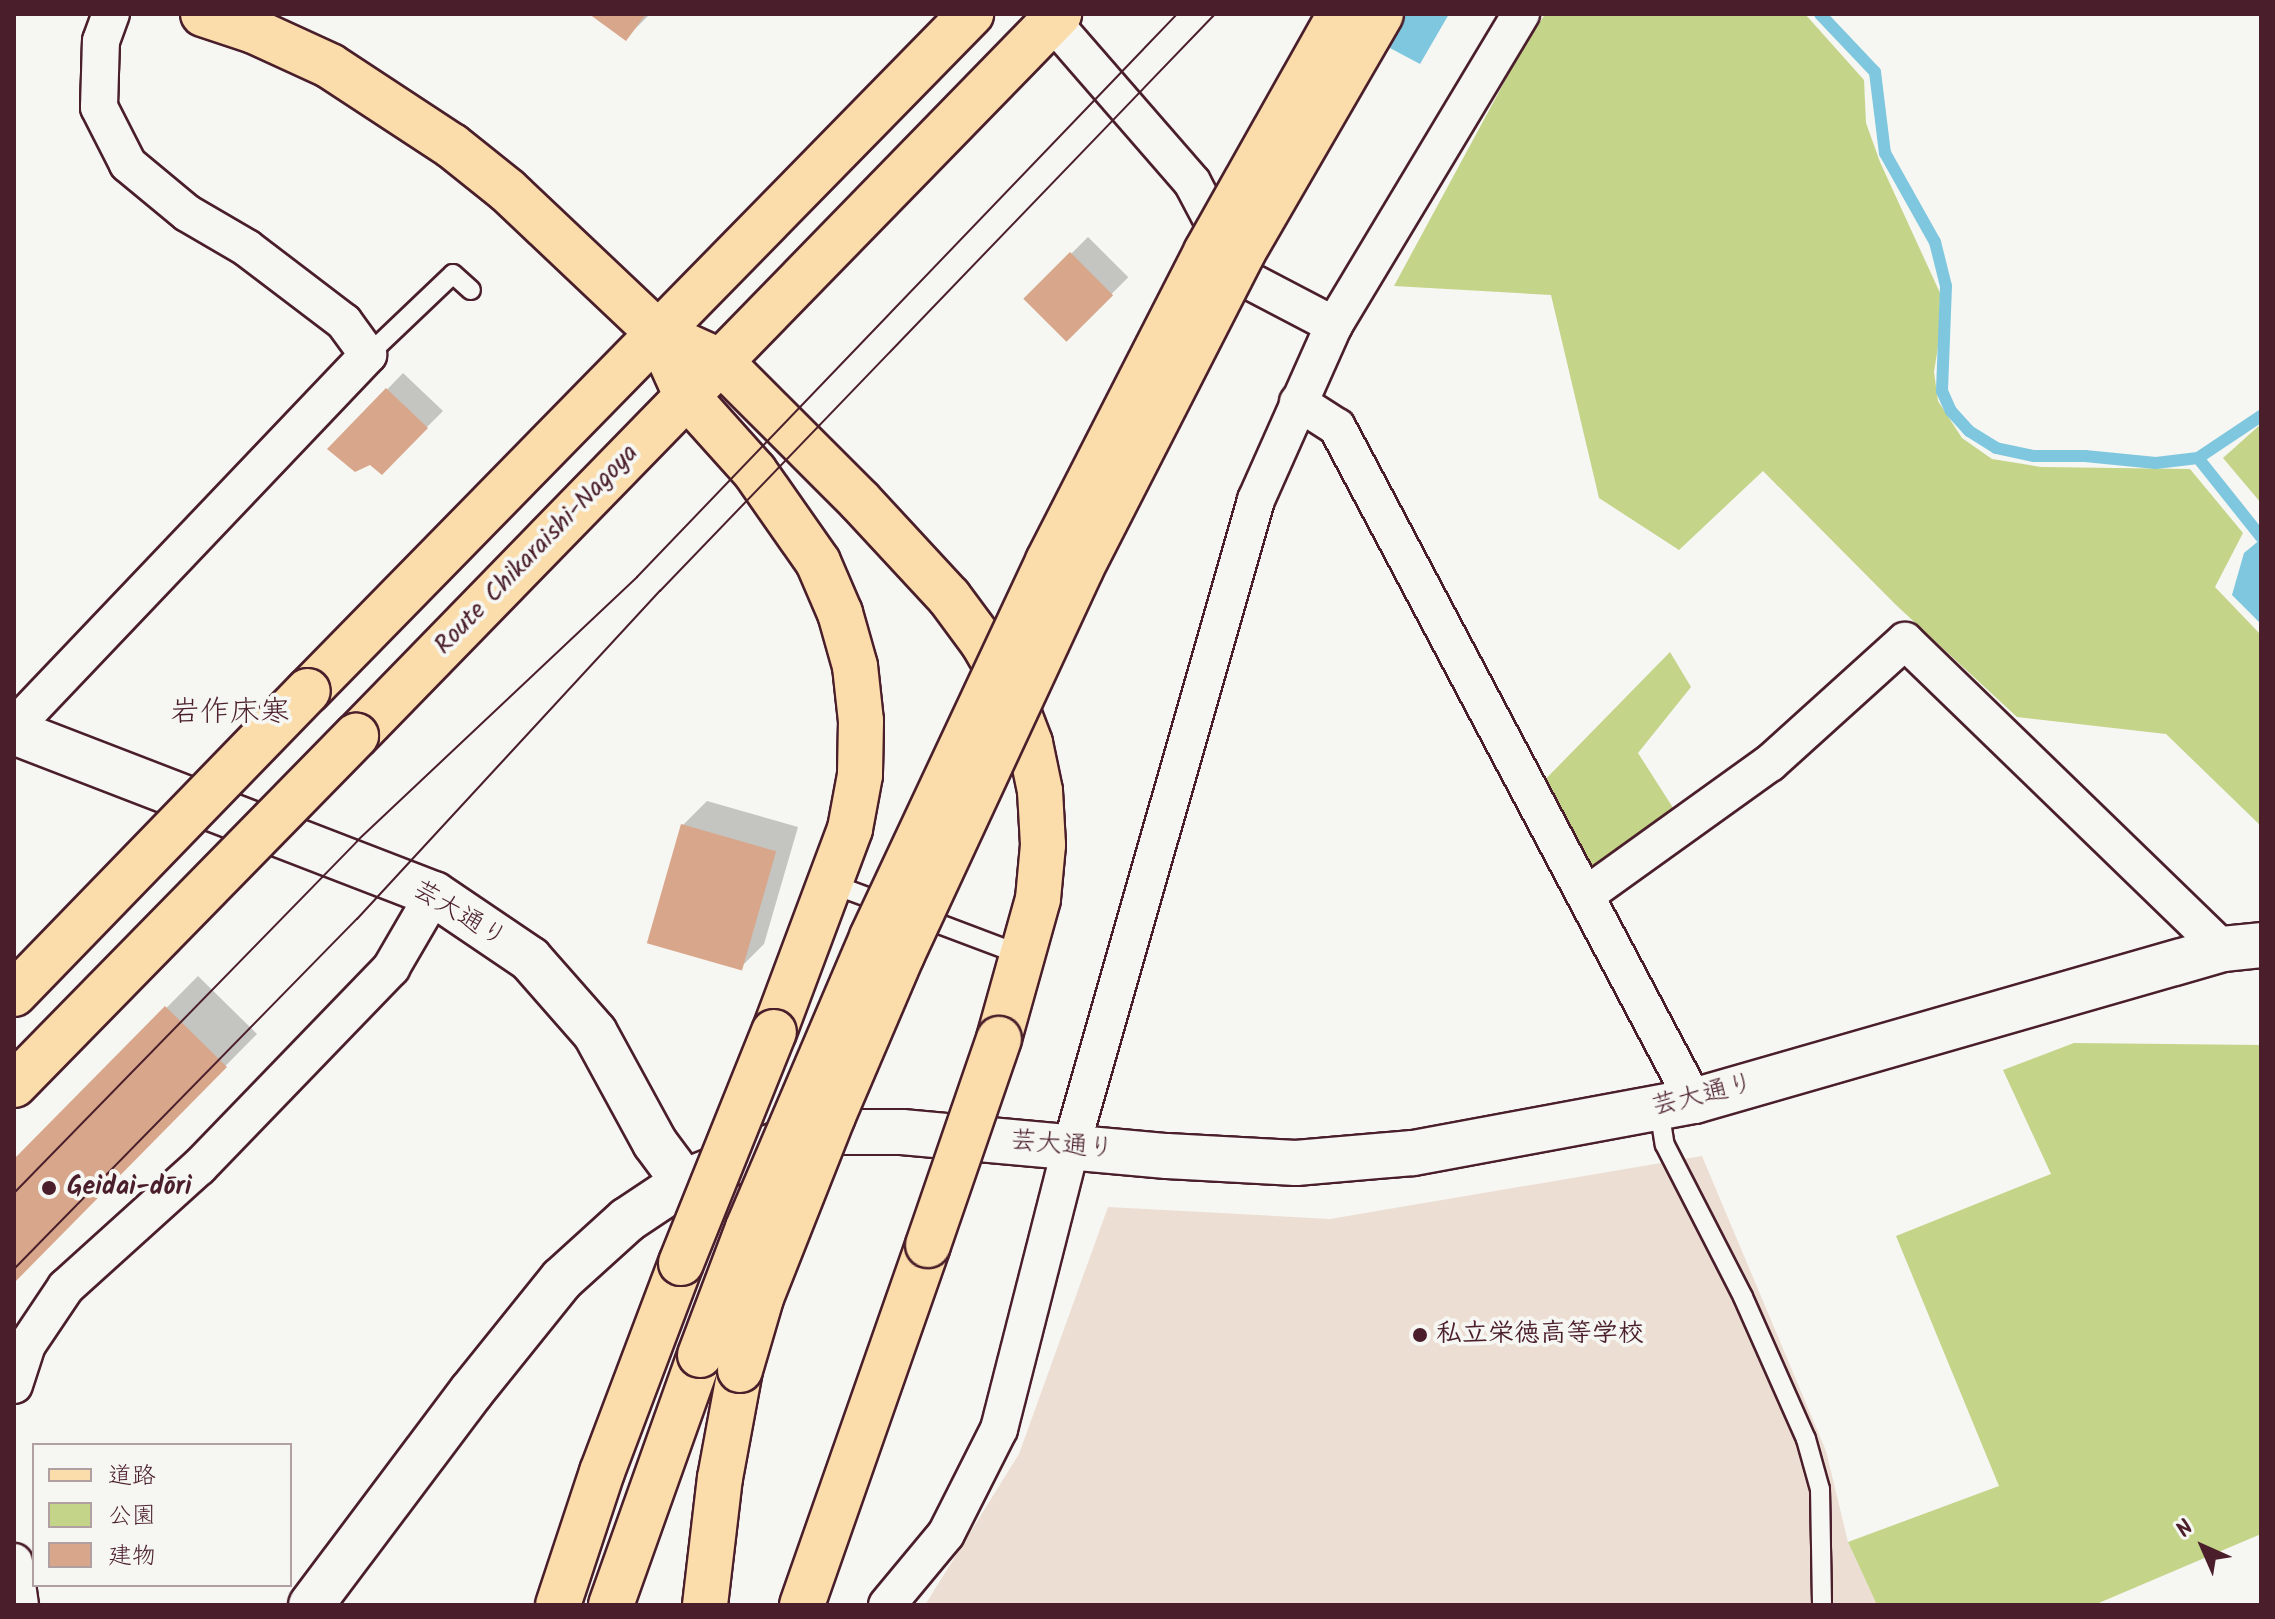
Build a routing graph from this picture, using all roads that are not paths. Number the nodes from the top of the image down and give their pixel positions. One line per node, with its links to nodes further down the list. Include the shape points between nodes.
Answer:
1 (111, 14): 12 (street, via 101,41 99,107 128,164 187,213 247,248 344,322)
2 (203, 14): 8 (main road)
3 (971, 14): 11 (main road)
4 (1340, 14): 32 (main road, bridge, via 1206,252 1048,561 872,937 748,1228)
5 (1381, 14): 33 (main road, bridge, via 1242,254 1068,597 833,1116 761,1298 740,1370)
6 (1521, 14): 10 (street)
7 (1055, 17): 10 (street, via 1192,182 1242,277); 13 (main road, Route Chikaraishi-Nagoya)
8 (258, 23): 11 (main road, via 452,146 507,190)
9 (471, 290): 12 (lane, via 453,274)
10 (1334, 325): 15 (street)
11 (658, 333): 13 (main road); 14 (main road); 22 (main road, bridge)
12 (368, 355): 16 (street)
13 (720, 361): 14 (main road, Route Chikaraishi-Nagoya); 21 (main road, via 907,549 983,643 1009,688 1030,743 1040,791 1042,859)
14 (686, 395): 17 (main road, via 789,516 818,562 840,613 855,666 861,721 850,829); 23 (main road, Route Chikaraishi-Nagoya, bridge)
15 (1298, 402): 19 (street, via 1337,427); 25 (street, via 1256,500)
16 (14, 729): 18 (street, 芸大通り)
17 (832, 884): 21 (lane); 31 (main road, bridge, via 681,1263)
18 (434, 894): 26 (street, 芸大通り, via 530,959 595,1033 655,1143); 27 (street, via 391,968 199,1167 66,1287 27,1345)
19 (1586, 895): 20 (street, via 1770,763 1905,641); 24 (street)
20 (2242, 947): 24 (street, 芸大通り)
21 (1024, 956): 34 (main road, bridge)
22 (14, 994)
23 (14, 1085)
24 (1676, 1105): 25 (street, 芸大通り, via 1413,1153 1296,1163); 36 (lane, via 1665,1145 1743,1297 1806,1439 1820,1489)
25 (1071, 1147): 26 (street, 芸大通り, via 902,1132 808,1132); 35 (street, via 999,1429 946,1534)
26 (684, 1182): 30 (street, via 627,1220 562,1279)
27 (14, 1385)
28 (14, 1562): 29 (street)
29 (20, 1605)
30 (311, 1605)
31 (558, 1605)
32 (611, 1605)
33 (705, 1605)
34 (802, 1605)
35 (887, 1605)
36 (1822, 1605)

